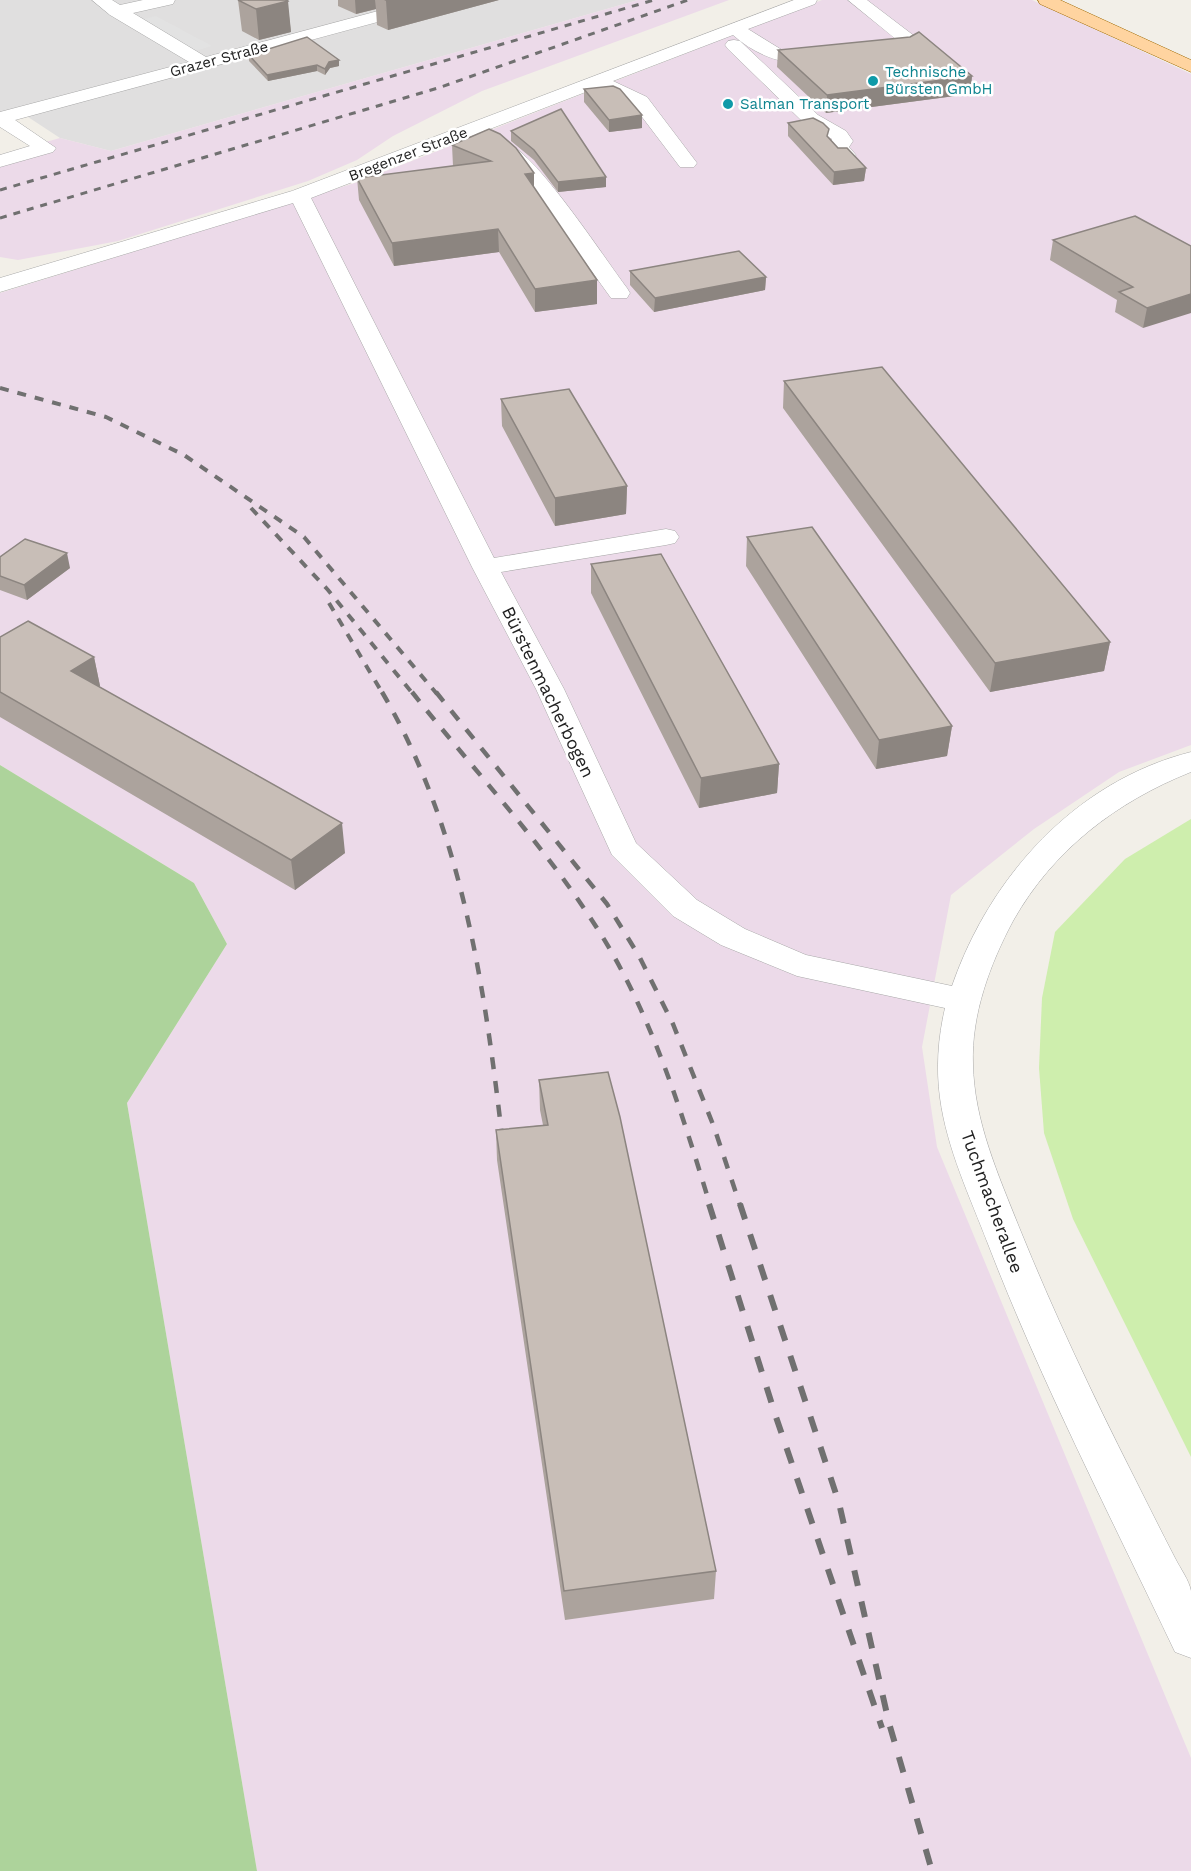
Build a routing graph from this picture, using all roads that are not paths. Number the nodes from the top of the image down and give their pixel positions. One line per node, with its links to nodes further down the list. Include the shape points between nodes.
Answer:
1 (100, 0): 7 (street)
2 (167, 0): 7 (street)
3 (438, 0): 9 (street, Grazer Straße)
4 (809, 0): 8 (street, Bregenzer Straße)
5 (856, 0): 8 (street, via 907,39 908,47 798,60 781,58)
6 (1046, 0): 10 (main road)
7 (116, 11): 9 (street)
8 (729, 31): 11 (street, Bregenzer Straße); 14 (street, via 810,119 839,135 843,141 838,147)
9 (204, 63): 12 (street, Grazer Straße)
10 (1191, 67)
11 (597, 81): 13 (street, Bregenzer Straße); 16 (street, via 640,101)
12 (2, 116): 15 (street, via 46,148)
13 (470, 130): 17 (street, Bregenzer Straße); 19 (street, via 509,150 525,165)
14 (846, 155)
15 (0, 161)
16 (687, 163)
17 (299, 195): 18 (street, Bregenzer Straße); 21 (street, Bürstenmacherbogen)
18 (0, 285)
19 (619, 293)
20 (666, 537): 21 (street)
21 (485, 567): 23 (street, Bürstenmacherbogen, via 550,689 623,848 685,908 733,937 797,964)
22 (1191, 761): 23 (street, Tuchmacherallee, via 1125,793 1071,828 1035,865 1005,906 970,978)
23 (964, 1000): 24 (street, Tuchmacherallee, via 955,1062 965,1136 1021,1283)
24 (1191, 1637)

